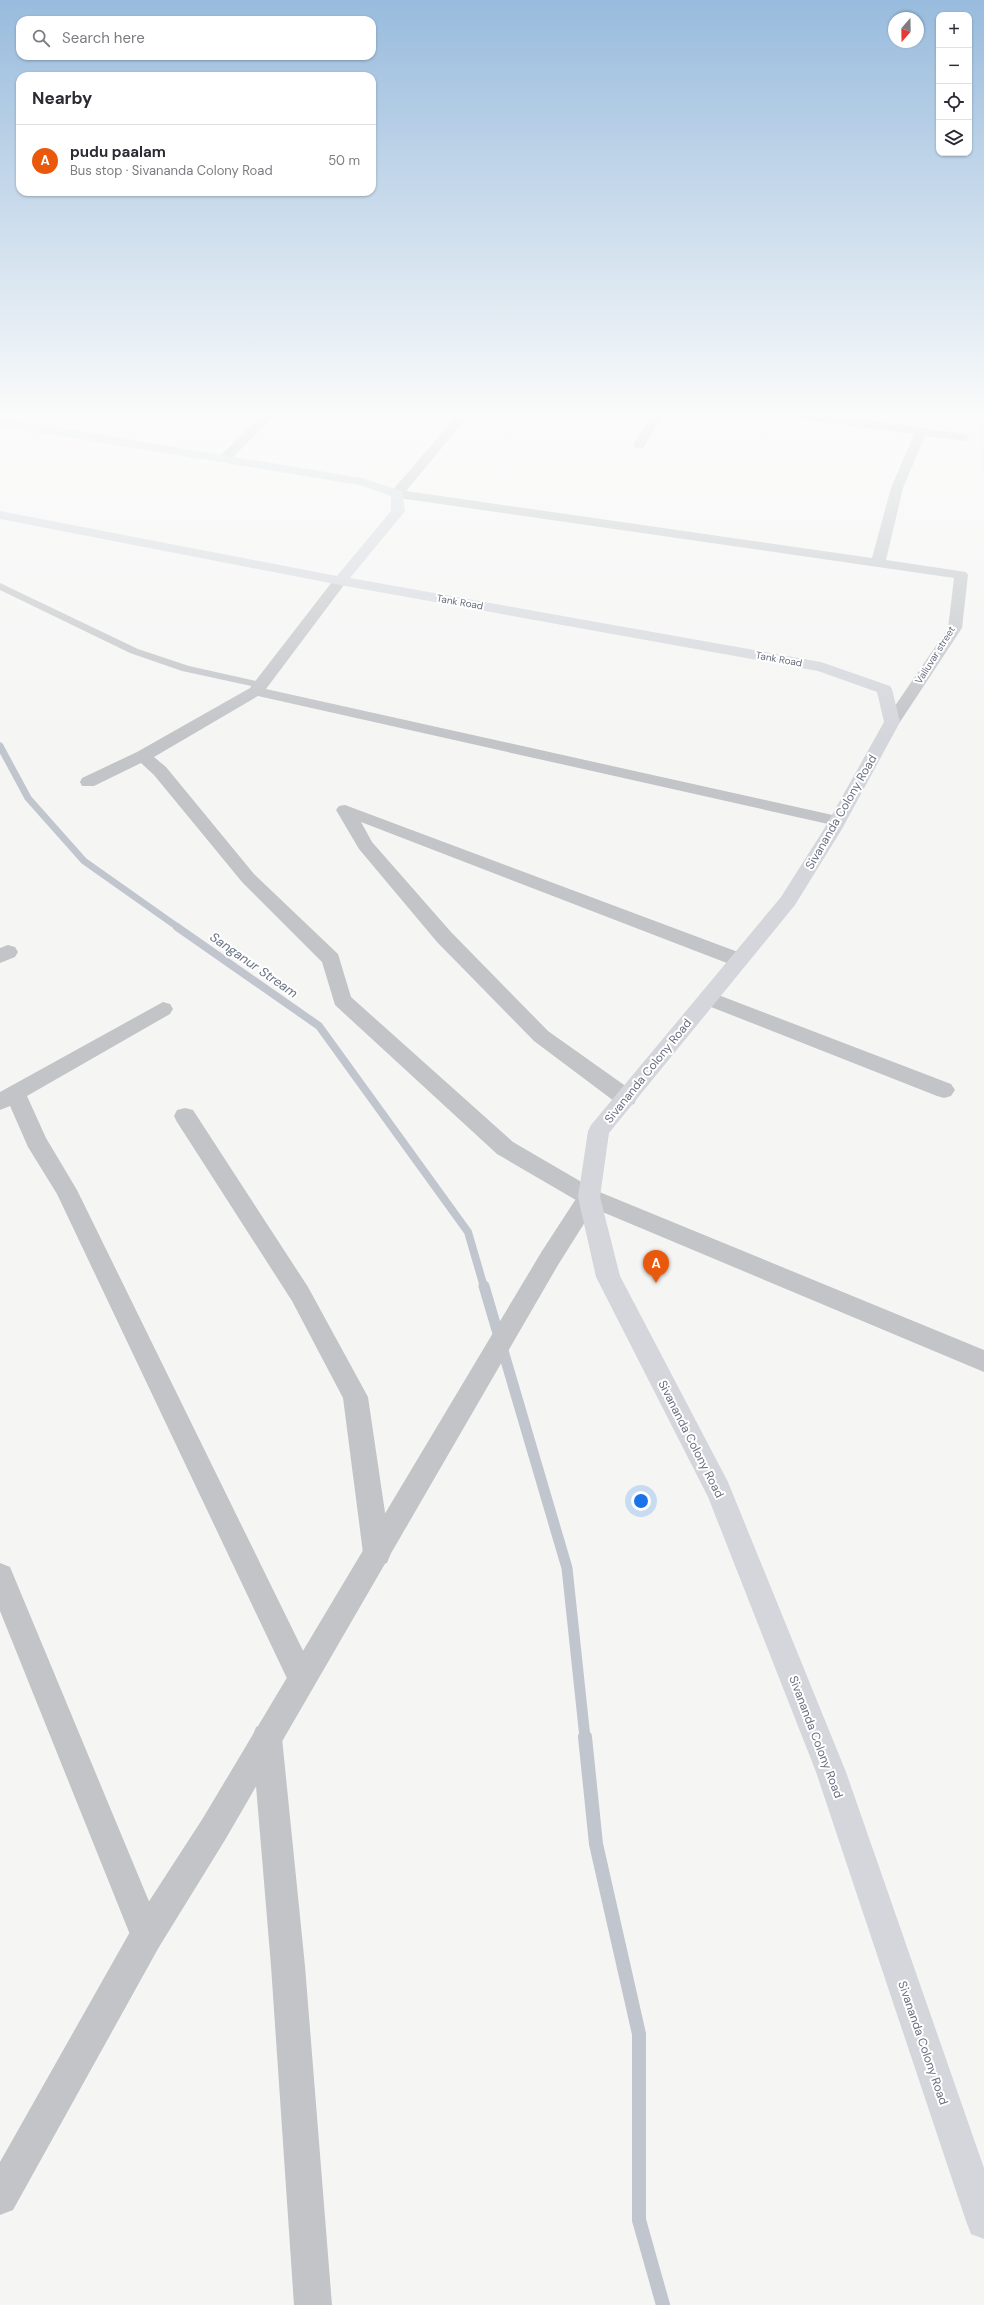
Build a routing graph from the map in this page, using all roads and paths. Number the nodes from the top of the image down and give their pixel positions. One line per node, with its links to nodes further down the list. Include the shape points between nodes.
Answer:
1 (39, 523): 6 (main road, Tank Road)
2 (388, 523): 6 (main road)
3 (596, 523): 5 (street, Valluvar street)
4 (889, 523): 5 (street)
5 (878, 563): 9 (street, Valluvar street, via 961,575 955,628)
6 (340, 581): 8 (street); 9 (main road, Tank Road, via 821,666 884,689)
7 (0, 586): 8 (lane, via 134,651 186,669)
8 (258, 688): 10 (street); 12 (street)
9 (892, 722): 12 (main road, Sivananda Colony Road)
10 (143, 756): 11 (street); 20 (street, via 165,777 248,878 331,958 342,1000 505,1148)
11 (88, 782)
12 (837, 821): 13 (main road, Sivananda Colony Road, via 788,902)
13 (739, 960): 14 (main road, Sivananda Colony Road); 18 (street, via 345,810 365,845 444,937 541,1036)
14 (708, 998): 16 (street); 18 (main road, Sivananda Colony Road)
15 (163, 1009): 17 (street)
16 (944, 1090)
17 (8, 1097): 24 (street, via 66,1190)
18 (626, 1098): 20 (main road, Sivananda Colony Road, via 599,1131)
19 (184, 1116): 22 (street, via 300,1294 355,1397)
20 (590, 1197): 21 (street); 22 (street, via 514,1318); 28 (main road, Sivananda Colony Road, via 608,1277 719,1491 831,1772)
21 (984, 1361)
22 (377, 1553): 24 (street)
23 (0, 1578): 26 (street)
24 (302, 1679): 25 (street)
25 (267, 1738): 26 (street, via 214,1829); 29 (street, via 288,1966)
26 (147, 1935): 27 (street)
27 (0, 2198)
28 (984, 2221)
29 (313, 2305)

